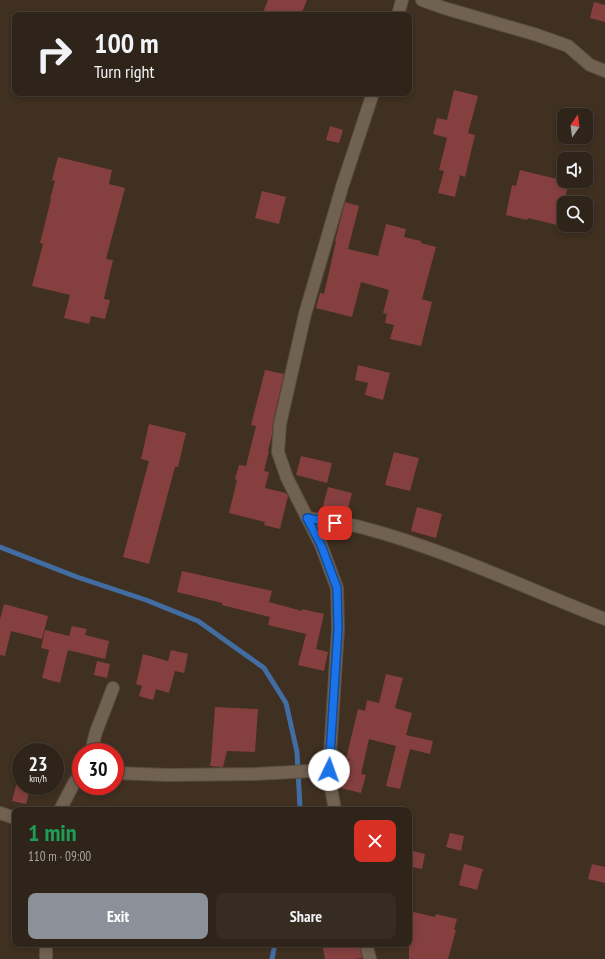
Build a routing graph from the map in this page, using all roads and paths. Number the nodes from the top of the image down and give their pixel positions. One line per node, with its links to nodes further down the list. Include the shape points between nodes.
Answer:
1 (402, 0): 3 (street)
2 (422, 0): 4 (street, via 537,34 568,46 590,65)
3 (399, 12)
4 (605, 71)
5 (372, 96): 6 (street, via 305,314 280,424 278,452 286,478)
6 (307, 518): 7 (street, via 362,527 425,546); 10 (street, via 321,545 337,588 338,629)
7 (605, 619)
8 (113, 688): 9 (street)
9 (93, 743)
10 (329, 770): 11 (street, via 256,774); 14 (street)
11 (124, 773)
12 (72, 787): 13 (street)
13 (62, 807)
14 (334, 807)
15 (0, 813): 16 (street)
16 (12, 817)
17 (46, 947): 19 (street)
18 (367, 947): 20 (street)
19 (46, 959)
20 (370, 959)

